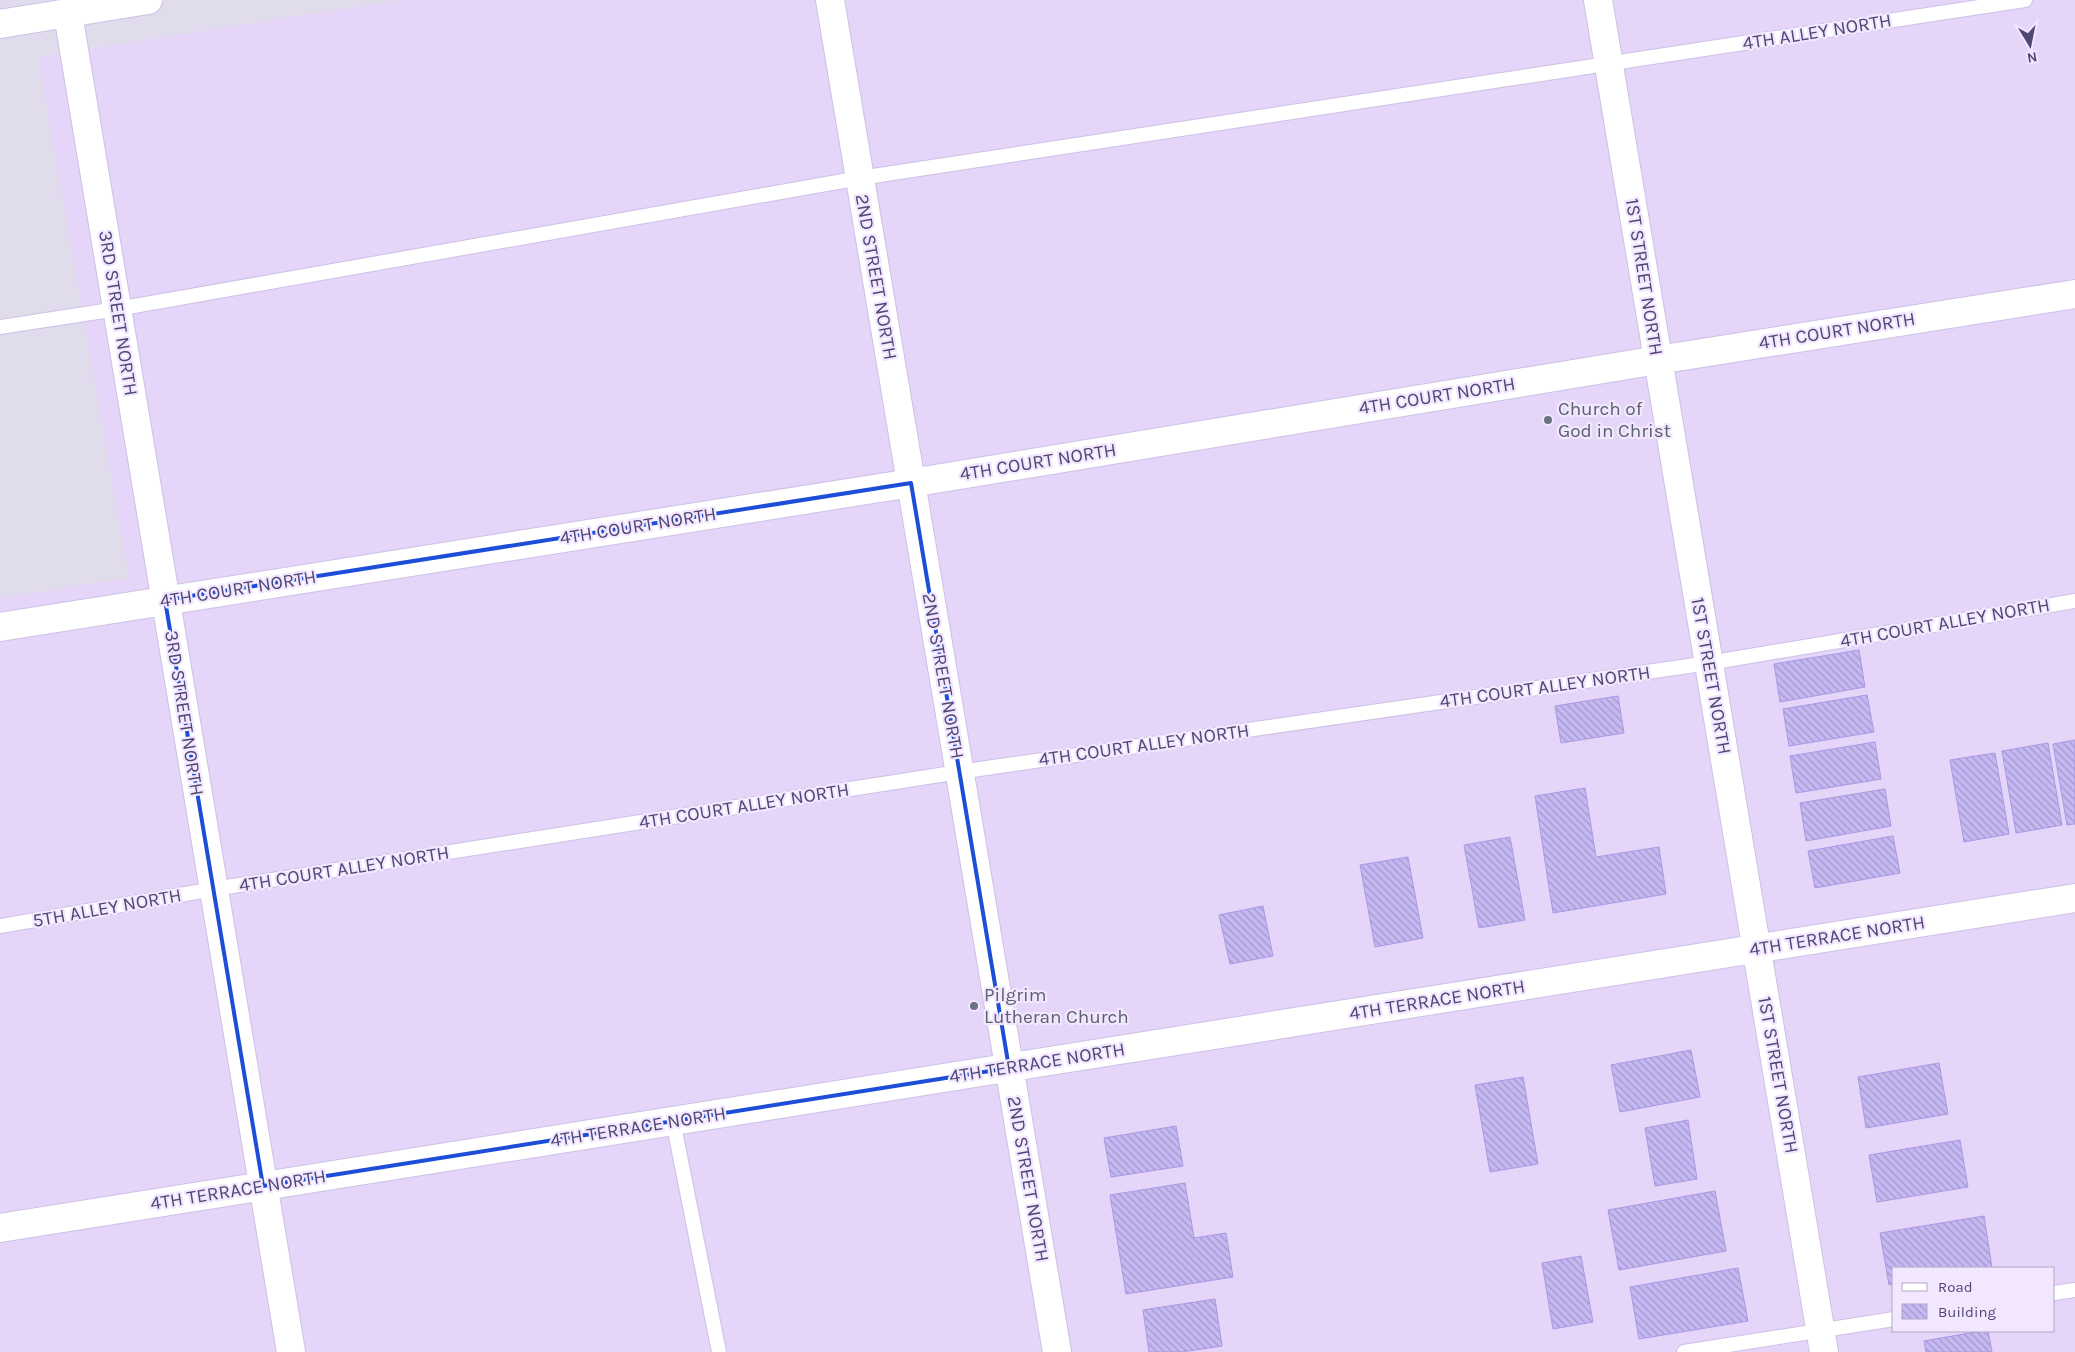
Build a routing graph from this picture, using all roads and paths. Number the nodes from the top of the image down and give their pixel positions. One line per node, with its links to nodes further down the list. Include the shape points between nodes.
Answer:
1 (148, 0): 5 (street)
2 (830, 0): 8 (street, 2ND STREET NORTH)
3 (1598, 0): 7 (street, 1ST STREET NORTH)
4 (2025, 0): 7 (lane, 4TH ALLEY NORTH)
5 (68, 14): 6 (street); 10 (street, 3RD STREET NORTH)
6 (0, 24)
7 (1609, 64): 8 (lane, 4TH ALLEY NORTH); 12 (street, 1ST STREET NORTH)
8 (860, 178): 10 (lane, 4TH ALLEY NORTH); 13 (street, 2ND STREET NORTH)
9 (2075, 294): 12 (street, 4TH COURT NORTH)
10 (117, 309): 11 (lane, 4TH ALLEY NORTH); 14 (street, 3RD STREET NORTH)
11 (0, 327)
12 (1658, 360): 13 (street, 4TH COURT NORTH); 17 (street, 1ST STREET NORTH)
13 (911, 483): 14 (street, 4TH COURT NORTH); 18 (street, 2ND STREET NORTH)
14 (166, 600): 16 (street, 4TH COURT NORTH); 19 (street, 3RD STREET NORTH)
15 (2075, 601): 17 (lane, 4TH COURT ALLEY NORTH)
16 (0, 627)
17 (1709, 663): 18 (lane, 4TH COURT ALLEY NORTH); 22 (street, 1ST STREET NORTH)
18 (959, 772): 19 (lane, 4TH COURT ALLEY NORTH); 23 (street, 2ND STREET NORTH)
19 (214, 889): 21 (lane, 5TH ALLEY NORTH); 25 (street, 3RD STREET NORTH)
20 (2075, 898): 22 (street, 4TH TERRACE NORTH)
21 (0, 926)
22 (1757, 949): 23 (street, 4TH TERRACE NORTH); 30 (street, 1ST STREET NORTH)
23 (1009, 1068): 24 (street, 4TH TERRACE NORTH); 33 (street, 2ND STREET NORTH)
24 (673, 1121): 25 (street, 4TH TERRACE NORTH); 32 (lane)
25 (264, 1186): 26 (street, 4TH TERRACE NORTH); 31 (street, 3RD STREET NORTH)
26 (0, 1228)
27 (2075, 1290): 28 (lane)
28 (2055, 1293)
29 (1892, 1319): 30 (lane)
30 (1822, 1341): 34 (lane)
31 (291, 1352)
32 (719, 1352)
33 (1057, 1352)
34 (1684, 1352)

